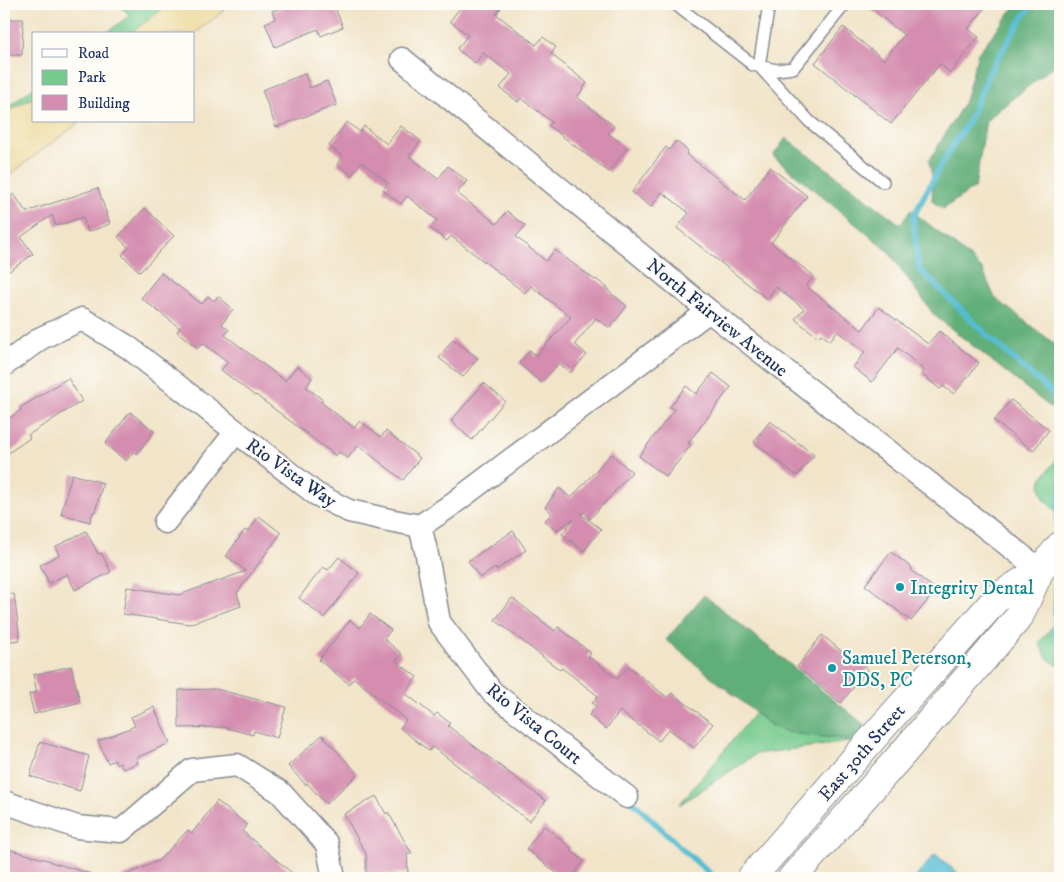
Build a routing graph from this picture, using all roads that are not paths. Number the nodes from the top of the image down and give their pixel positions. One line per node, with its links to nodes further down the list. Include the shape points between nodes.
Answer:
1 (676, 4): 5 (lane, via 752,65)
2 (769, 4): 5 (lane)
3 (844, 4): 5 (lane, via 793,68 777,70)
4 (402, 59): 7 (street, North Fairview Avenue)
5 (759, 66): 6 (lane, via 809,121)
6 (883, 182)
7 (709, 311): 11 (street); 13 (street, North Fairview Avenue)
8 (4, 365): 9 (street, Rio Vista Way, via 41,338 82,319 128,347)
9 (236, 432): 10 (street); 11 (street, Rio Vista Way, via 316,494 350,511)
10 (165, 522)
11 (420, 526): 14 (street, Rio Vista Court, via 439,622 492,692)
12 (1060, 546): 13 (main road, East 30th Street)
13 (1040, 570): 17 (main road, East 30th Street, via 998,597); 18 (main road, via 1019,617)
14 (627, 797)
15 (4, 802): 16 (street, via 77,827 121,831 192,770 237,765 280,792 327,844)
16 (334, 878)
17 (752, 878)
18 (792, 878)

